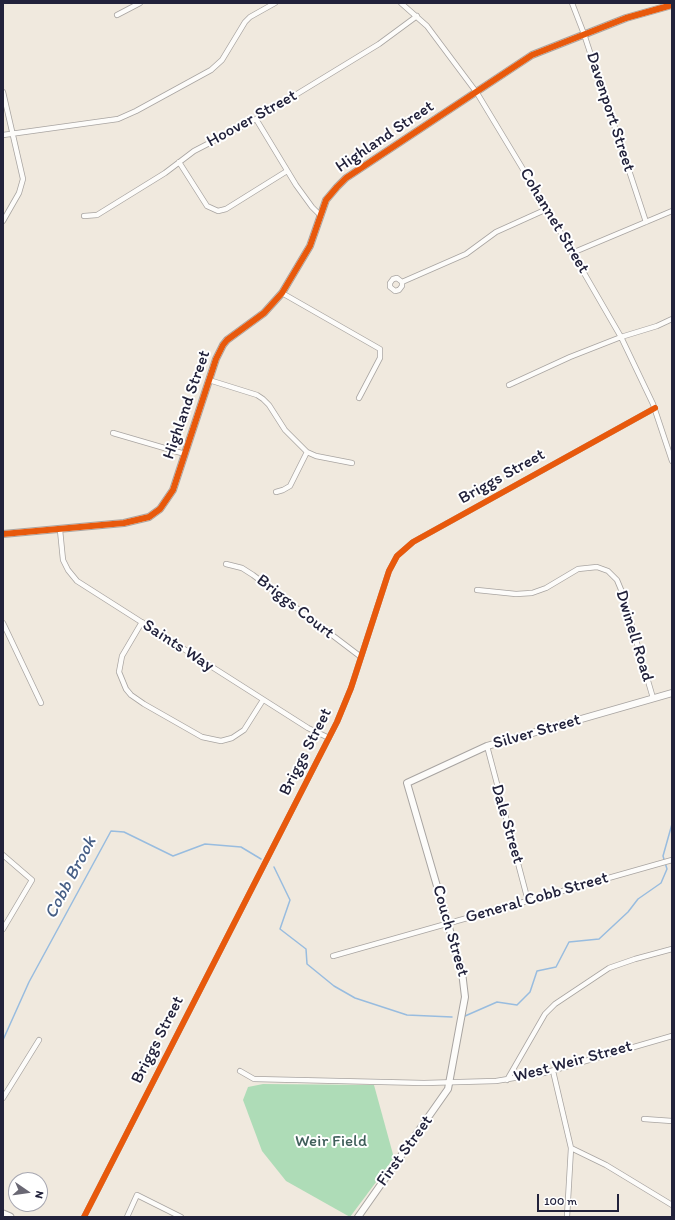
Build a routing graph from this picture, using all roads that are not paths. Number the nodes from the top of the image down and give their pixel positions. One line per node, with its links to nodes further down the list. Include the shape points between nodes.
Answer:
1 (140, 3): 6 (street)
2 (275, 3): 12 (street, via 245,22 222,60 211,70 136,111 118,119)
3 (401, 3): 7 (street, Cohannet Street)
4 (572, 3): 8 (street, Davenport Street)
5 (672, 5): 8 (street, Highland Street, via 638,14)
6 (117, 15)
7 (417, 16): 10 (street, Cohannet Street); 11 (street, Hoover Street, via 379,44)
8 (584, 34): 10 (street, Highland Street, via 528,57); 21 (street, Davenport Street)
9 (3, 92): 12 (street)
10 (477, 93): 16 (street, Cohannet Street); 19 (street, Highland Street, via 346,178 326,200)
11 (256, 119): 14 (street, Hoover Street, via 194,151); 15 (street)
12 (13, 134): 13 (street); 20 (street, via 22,185 20,193)
13 (3, 135)
14 (179, 162): 15 (street, via 207,206 218,212); 18 (street, Hoover Street, via 97,215)
15 (287, 171): 19 (street)
16 (547, 209): 22 (street, Cohannet Street); 23 (street, via 496,232 466,254)
17 (672, 212): 21 (street)
18 (84, 216)
19 (321, 216): 24 (street, Highland Street, via 310,246)
20 (3, 220)
21 (646, 222): 22 (street)
22 (572, 253): 26 (street, Cohannet Street)
23 (402, 282)
24 (282, 294): 27 (street, Highland Street, via 264,313 227,340); 29 (street, via 380,349 380,358)
25 (672, 319): 26 (street)
26 (621, 337): 28 (street); 30 (street, Cohannet Street)
27 (209, 380): 32 (street, via 262,399 285,430); 33 (street, Highland Street)
28 (509, 385)
29 (359, 398)
30 (655, 408): 34 (street, Cohannet Street); 43 (street, Briggs Street, via 407,546 397,556 389,571)
31 (114, 433): 33 (street)
32 (307, 452): 35 (street); 36 (street, via 290,486)
33 (185, 454): 37 (street, Highland Street, via 170,496 160,509 149,517 124,523)
34 (672, 461)
35 (352, 463)
36 (276, 492)
37 (60, 530): 38 (street, Highland Street); 41 (street, Saints Way, via 63,560 72,577)
38 (3, 534)
39 (226, 564): 43 (street, Briggs Court, via 253,574)
40 (477, 590): 45 (street, Dwinell Road, via 532,593 546,588 578,569 590,567 608,571 622,592)
41 (142, 622): 46 (street, Saints Way); 46 (street, via 122,656 119,672 128,692 144,704 202,737 221,741 232,738 244,730)
42 (3, 623): 47 (street)
43 (361, 657): 48 (street, Briggs Street)
44 (672, 693): 45 (street, Silver Street)
45 (653, 698): 49 (street, Silver Street)
46 (263, 700): 48 (street, Saints Way)
47 (40, 703)
48 (329, 738): 71 (street, Briggs Street)
49 (487, 746): 50 (street, Silver Street); 53 (street, Dale Street)
50 (407, 783): 54 (street, Couch Street)
51 (3, 855): 55 (street, via 32,880)
52 (670, 861): 53 (street, General Cobb Street)
53 (528, 901): 54 (street, General Cobb Street)
54 (448, 924): 57 (street, General Cobb Street); 63 (street, Couch Street, via 462,972 465,997)
55 (3, 929)
56 (672, 949): 62 (street, via 609,968 555,1004 545,1014)
57 (333, 956)
58 (672, 1036): 61 (street, West Weir Street)
59 (39, 1040): 64 (street)
60 (240, 1071): 63 (street, West Weir Street, via 254,1079)
61 (553, 1071): 62 (street, West Weir Street); 67 (street)
62 (507, 1080): 63 (street, West Weir Street)
63 (450, 1082): 74 (street, First Street, via 445,1095)
64 (3, 1098)
65 (644, 1119): 66 (street)
66 (672, 1121)
67 (571, 1148): 68 (street, via 606,1165); 75 (street)
68 (672, 1204)
69 (3, 1214): 70 (main road)
70 (10, 1217)
71 (84, 1217)
72 (127, 1217): 73 (street, via 137,1195)
73 (181, 1217)
74 (358, 1217)
75 (568, 1217)

